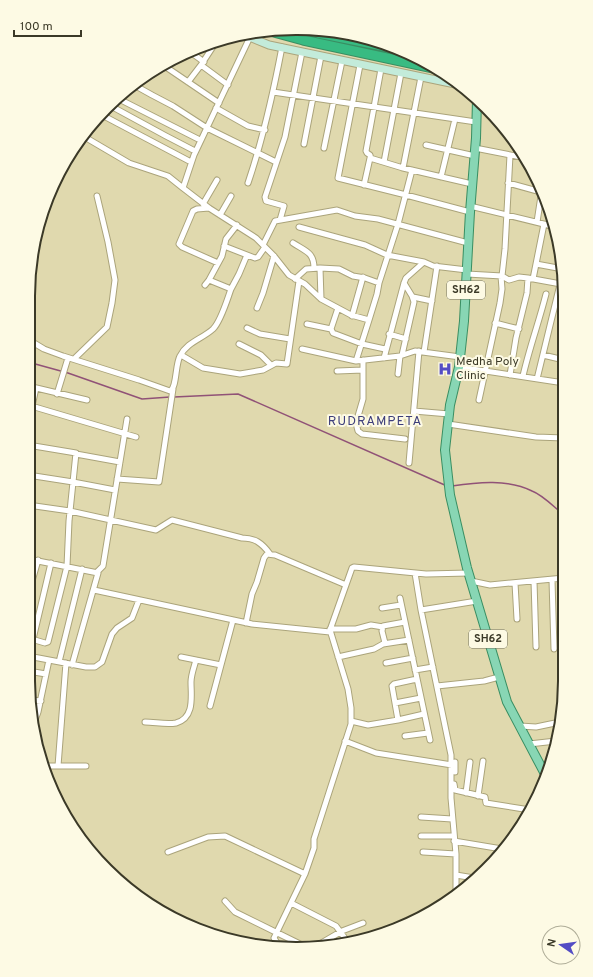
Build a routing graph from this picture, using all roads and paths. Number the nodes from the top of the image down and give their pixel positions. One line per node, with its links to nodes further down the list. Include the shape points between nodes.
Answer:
1 (287, 36): 11 (highway)
2 (254, 38): 4 (street)
3 (249, 39): 19 (street)
4 (282, 47): 6 (street); 21 (street)
5 (211, 49): 10 (street)
6 (302, 52): 8 (street); 22 (street)
7 (194, 56): 10 (street)
8 (322, 56): 9 (street); 23 (street)
9 (342, 61): 12 (street); 25 (street)
10 (202, 63): 17 (street); 19 (street)
11 (416, 64)
12 (360, 65): 14 (street); 26 (street)
13 (168, 69): 17 (street)
14 (381, 69): 15 (street); 28 (street)
15 (401, 73): 16 (street); 31 (street)
16 (421, 77): 18 (street); 32 (street)
17 (188, 82): 27 (street)
18 (447, 82)
19 (228, 85): 27 (street)
20 (139, 88): 36 (street)
21 (273, 92): 22 (street); 37 (street)
22 (294, 94): 23 (street); 51 (street)
23 (313, 97): 25 (street); 40 (street)
24 (123, 101): 39 (street)
25 (334, 101): 26 (street); 42 (street)
26 (353, 104): 28 (street); 60 (street, via 338,178)
27 (217, 106): 36 (street); 37 (street, via 248,126)
28 (374, 107): 31 (street); 49 (street, via 366,151)
29 (477, 108): 35 (main road, SH62)
30 (115, 109): 43 (street)
31 (395, 110): 32 (street); 52 (street)
32 (415, 112): 34 (street); 53 (street)
33 (107, 117): 50 (street)
34 (455, 119): 35 (street); 44 (street)
35 (476, 122): 45 (main road, SH62)
36 (207, 128): 39 (street); 46 (street)
37 (265, 130): 46 (street)
38 (88, 139): 61 (street, via 129,163 168,176)
39 (200, 140): 43 (street)
40 (304, 144)
41 (426, 145): 44 (street)
42 (324, 148)
43 (196, 151): 50 (street)
44 (448, 151): 45 (street); 55 (street)
45 (475, 152): 47 (street); 59 (main road, SH62)
46 (258, 154): 51 (street); 57 (street)
47 (510, 155): 48 (street); 58 (street)
48 (517, 156)
49 (372, 158): 52 (street); 60 (street)
50 (191, 162): 61 (street)
51 (276, 162): 72 (street, via 265,198 266,201 284,206)
52 (384, 162): 53 (street)
53 (403, 168): 54 (street)
54 (412, 170): 55 (street); 63 (street)
55 (441, 177): 59 (street)
56 (217, 180): 67 (street)
57 (248, 183)
58 (508, 183): 62 (street); 70 (street)
59 (472, 184): 69 (main road, SH62)
60 (364, 185): 63 (street)
61 (183, 188): 67 (street)
62 (536, 192)
63 (406, 195): 69 (street); 74 (street)
64 (97, 196): 131 (street, via 115,280 107,327)
65 (231, 196): 71 (street)
66 (540, 201): 73 (street)
67 (203, 204): 68 (street)
68 (209, 208): 71 (street); 87 (street, via 193,211 179,244)
69 (470, 209): 70 (street); 79 (main road, SH62)
70 (506, 214): 73 (street); 93 (street)
71 (220, 215): 76 (street)
72 (280, 220): 74 (street, via 337,210); 82 (street, via 275,221)
73 (537, 222): 75 (street)
74 (398, 224): 79 (street); 84 (street)
75 (544, 224): 77 (street); 88 (street)
76 (237, 225): 81 (street); 82 (street)
77 (548, 225)
78 (299, 227): 84 (street, via 365,245)
79 (468, 242): 92 (main road, SH62)
80 (293, 243): 90 (street, via 312,255)
81 (224, 246): 83 (street); 87 (street)
82 (264, 246): 83 (street, via 256,258); 85 (street)
83 (247, 255): 102 (street)
84 (388, 255): 86 (street); 98 (street)
85 (274, 256): 97 (street, via 289,275); 108 (street)
86 (424, 262): 89 (street); 99 (street)
87 (218, 263): 96 (street)
88 (536, 264): 91 (street); 95 (street)
89 (437, 266): 92 (street); 107 (street)
90 (317, 268): 94 (street, via 339,270); 97 (street, via 306,269); 106 (street)
91 (556, 268)
92 (467, 272): 93 (street); 129 (main road, SH62)
93 (502, 276): 95 (street, via 509,280 519,277); 112 (street, via 502,292)
94 (363, 277): 98 (street); 110 (street)
95 (531, 278): 100 (street); 116 (street)
96 (209, 280): 101 (street); 102 (street)
97 (297, 280): 106 (street); 118 (street)
98 (379, 283): 111 (street)
99 (404, 283): 105 (street); 117 (street)
100 (557, 283)
101 (205, 285)
102 (231, 289): 126 (street, via 215,327 187,347)
103 (546, 294): 143 (street)
104 (558, 296): 127 (street)
105 (413, 297): 107 (street); 119 (street)
106 (321, 299): 109 (street)
107 (432, 301): 125 (street)
108 (257, 308)
109 (338, 308): 110 (street); 115 (street)
110 (352, 316): 111 (street)
111 (369, 320): 120 (street)
112 (496, 323): 116 (street); 140 (street)
113 (307, 324): 115 (street)
114 (247, 328): 118 (street, via 260,334)
115 (331, 329): 120 (street, via 333,333)
116 (518, 329): 142 (street)
117 (389, 334): 119 (street); 124 (street)
118 (290, 339): 136 (street, via 287,364)
119 (406, 339): 128 (street)
120 (361, 343): 124 (street); 135 (street)
121 (35, 344): 130 (street)
122 (239, 344): 136 (street, via 261,355)
123 (302, 349): 135 (street)
124 (385, 350): 132 (street)
125 (422, 352): 128 (street, via 413,351); 129 (street); 153 (street)
126 (181, 355): 136 (street, via 203,368 240,374 263,370); 147 (street)
127 (543, 355): 133 (street); 144 (street)
128 (401, 356): 132 (street); 141 (street)
129 (460, 357): 137 (main road, SH62)
130 (68, 358): 147 (street, via 168,391); 149 (street)
131 (76, 358)
132 (384, 358): 134 (street)
133 (558, 359)
134 (363, 360): 135 (street); 138 (street)
135 (356, 361)
136 (271, 365)
137 (459, 367): 140 (street); 154 (main road, SH62)
138 (363, 370): 139 (street); 160 (street, via 363,399 356,423 358,431 362,434)
139 (338, 371)
140 (485, 371): 142 (street); 151 (street)
141 (398, 374)
142 (510, 374): 143 (street)
143 (523, 376): 144 (street)
144 (537, 379): 145 (street)
145 (558, 382)
146 (36, 388): 148 (street); 149 (street)
147 (173, 388): 166 (street, via 159,482)
148 (35, 391)
149 (57, 394): 150 (street)
150 (87, 400)
151 (480, 400)
152 (35, 407): 157 (street)
153 (414, 411): 154 (street); 164 (street)
154 (449, 414): 156 (main road, SH62)
155 (128, 419): 157 (street)
156 (448, 424): 159 (street); 181 (main road, SH62, via 445,450 450,495)
157 (126, 434): 158 (street); 163 (street)
158 (136, 437)
159 (558, 438)
160 (405, 439)
161 (35, 446): 162 (street)
162 (76, 454): 163 (street); 167 (street)
163 (120, 462): 166 (street)
164 (409, 463)
165 (35, 476): 167 (street)
166 (117, 479): 168 (street)
167 (73, 482): 168 (street); 170 (street)
168 (115, 490): 171 (street)
169 (35, 506): 170 (street)
170 (70, 511): 171 (street); 176 (street)
171 (110, 520): 172 (street, via 156,530 172,520 251,538 263,544); 179 (street, via 103,566)
172 (270, 554): 186 (street); 198 (street, via 265,556 262,562 249,602)
173 (35, 560): 174 (street)
174 (38, 560): 175 (street); 178 (street)
175 (51, 563): 176 (street); 195 (street)
176 (67, 566): 177 (street); 201 (street, via 48,640 45,643)
177 (82, 569): 179 (street); 212 (street)
178 (35, 570)
179 (97, 572): 187 (street)
180 (415, 573): 181 (street); 186 (street, via 353,567); 193 (street)
181 (470, 577): 185 (street, via 490,585); 190 (main road, SH62)
182 (558, 579): 183 (street)
183 (552, 580): 184 (street); 205 (street)
184 (534, 581): 185 (street); 204 (street)
185 (515, 583): 194 (street)
186 (346, 585): 200 (street)
187 (94, 590): 189 (street); 215 (street)
188 (400, 598): 191 (street)
189 (139, 600): 196 (street); 215 (street, via 132,618 112,634 101,663 92,668)
190 (477, 601): 193 (street); 221 (main road, SH62)
191 (402, 605): 192 (street); 197 (street)
192 (382, 608)
193 (421, 610): 217 (street)
194 (517, 619)
195 (35, 620)
196 (233, 620): 198 (street); 216 (street)
197 (405, 622): 199 (street); 202 (street)
198 (246, 623): 200 (street)
199 (383, 627): 200 (street); 203 (street)
200 (330, 631): 208 (street)
201 (35, 640)
202 (409, 640): 203 (street); 209 (street)
203 (385, 643): 208 (street, via 376,648)
204 (536, 647)
205 (554, 649)
206 (35, 657): 210 (street)
207 (181, 657): 211 (street)
208 (338, 657): 232 (street, via 348,692)
209 (413, 658): 214 (street); 218 (street)
210 (49, 660): 212 (street); 220 (street)
211 (196, 660): 216 (street); 233 (street, via 191,681 192,702 186,716 176,723)
212 (59, 662): 213 (street)
213 (66, 663): 215 (street); 246 (street)
214 (386, 663)
215 (72, 665)
216 (220, 665): 228 (street)
217 (433, 667): 218 (street); 223 (street)
218 (415, 670): 222 (street)
219 (35, 673): 220 (street)
220 (46, 674): 226 (street)
221 (499, 677): 223 (street); 235 (main road, SH62, via 507,702)
222 (417, 679): 224 (street); 227 (street, via 392,685)
223 (437, 686): 244 (street)
224 (421, 698): 227 (street); 230 (street)
225 (36, 701): 226 (street)
226 (41, 701): 229 (street)
227 (395, 704): 231 (street)
228 (210, 706)
229 (37, 714)
230 (424, 714): 231 (street); 236 (street)
231 (398, 720): 232 (street, via 366,725)
232 (351, 721): 239 (street)
233 (145, 722)
234 (555, 723): 235 (street, via 536,727)
235 (520, 726): 241 (main road, SH62)
236 (428, 733): 237 (street); 238 (street)
237 (405, 736)
238 (430, 740)
239 (346, 741): 244 (street, via 376,754); 260 (street, via 314,838 314,848)
240 (551, 742): 241 (street)
241 (529, 744): 248 (main road, SH62)
242 (483, 761): 250 (street)
243 (470, 762): 249 (street)
244 (453, 764): 249 (street, via 454,790); 253 (street)
245 (49, 766): 246 (street)
246 (58, 766): 247 (street)
247 (86, 766)
248 (542, 769)
249 (466, 793): 250 (street)
250 (478, 796): 251 (street, via 485,797 486,804)
251 (524, 809)
252 (421, 817): 253 (street)
253 (452, 819): 255 (street)
254 (421, 836): 255 (street)
255 (454, 838): 256 (street); 259 (street)
256 (497, 848)
257 (168, 852): 260 (street, via 208,837 225,836)
258 (423, 852): 259 (street)
259 (456, 854): 261 (street)
260 (305, 874): 265 (street)
261 (456, 875): 262 (street); 263 (street)
262 (469, 877)
263 (456, 888)
264 (225, 901): 268 (street, via 235,912)
265 (291, 903): 267 (street, via 334,925); 268 (street)
266 (363, 924): 267 (street)
267 (340, 932): 269 (street); 270 (street)
268 (276, 933): 271 (street); 272 (street)
269 (344, 938)
270 (327, 940)
271 (275, 941)
272 (295, 942)

